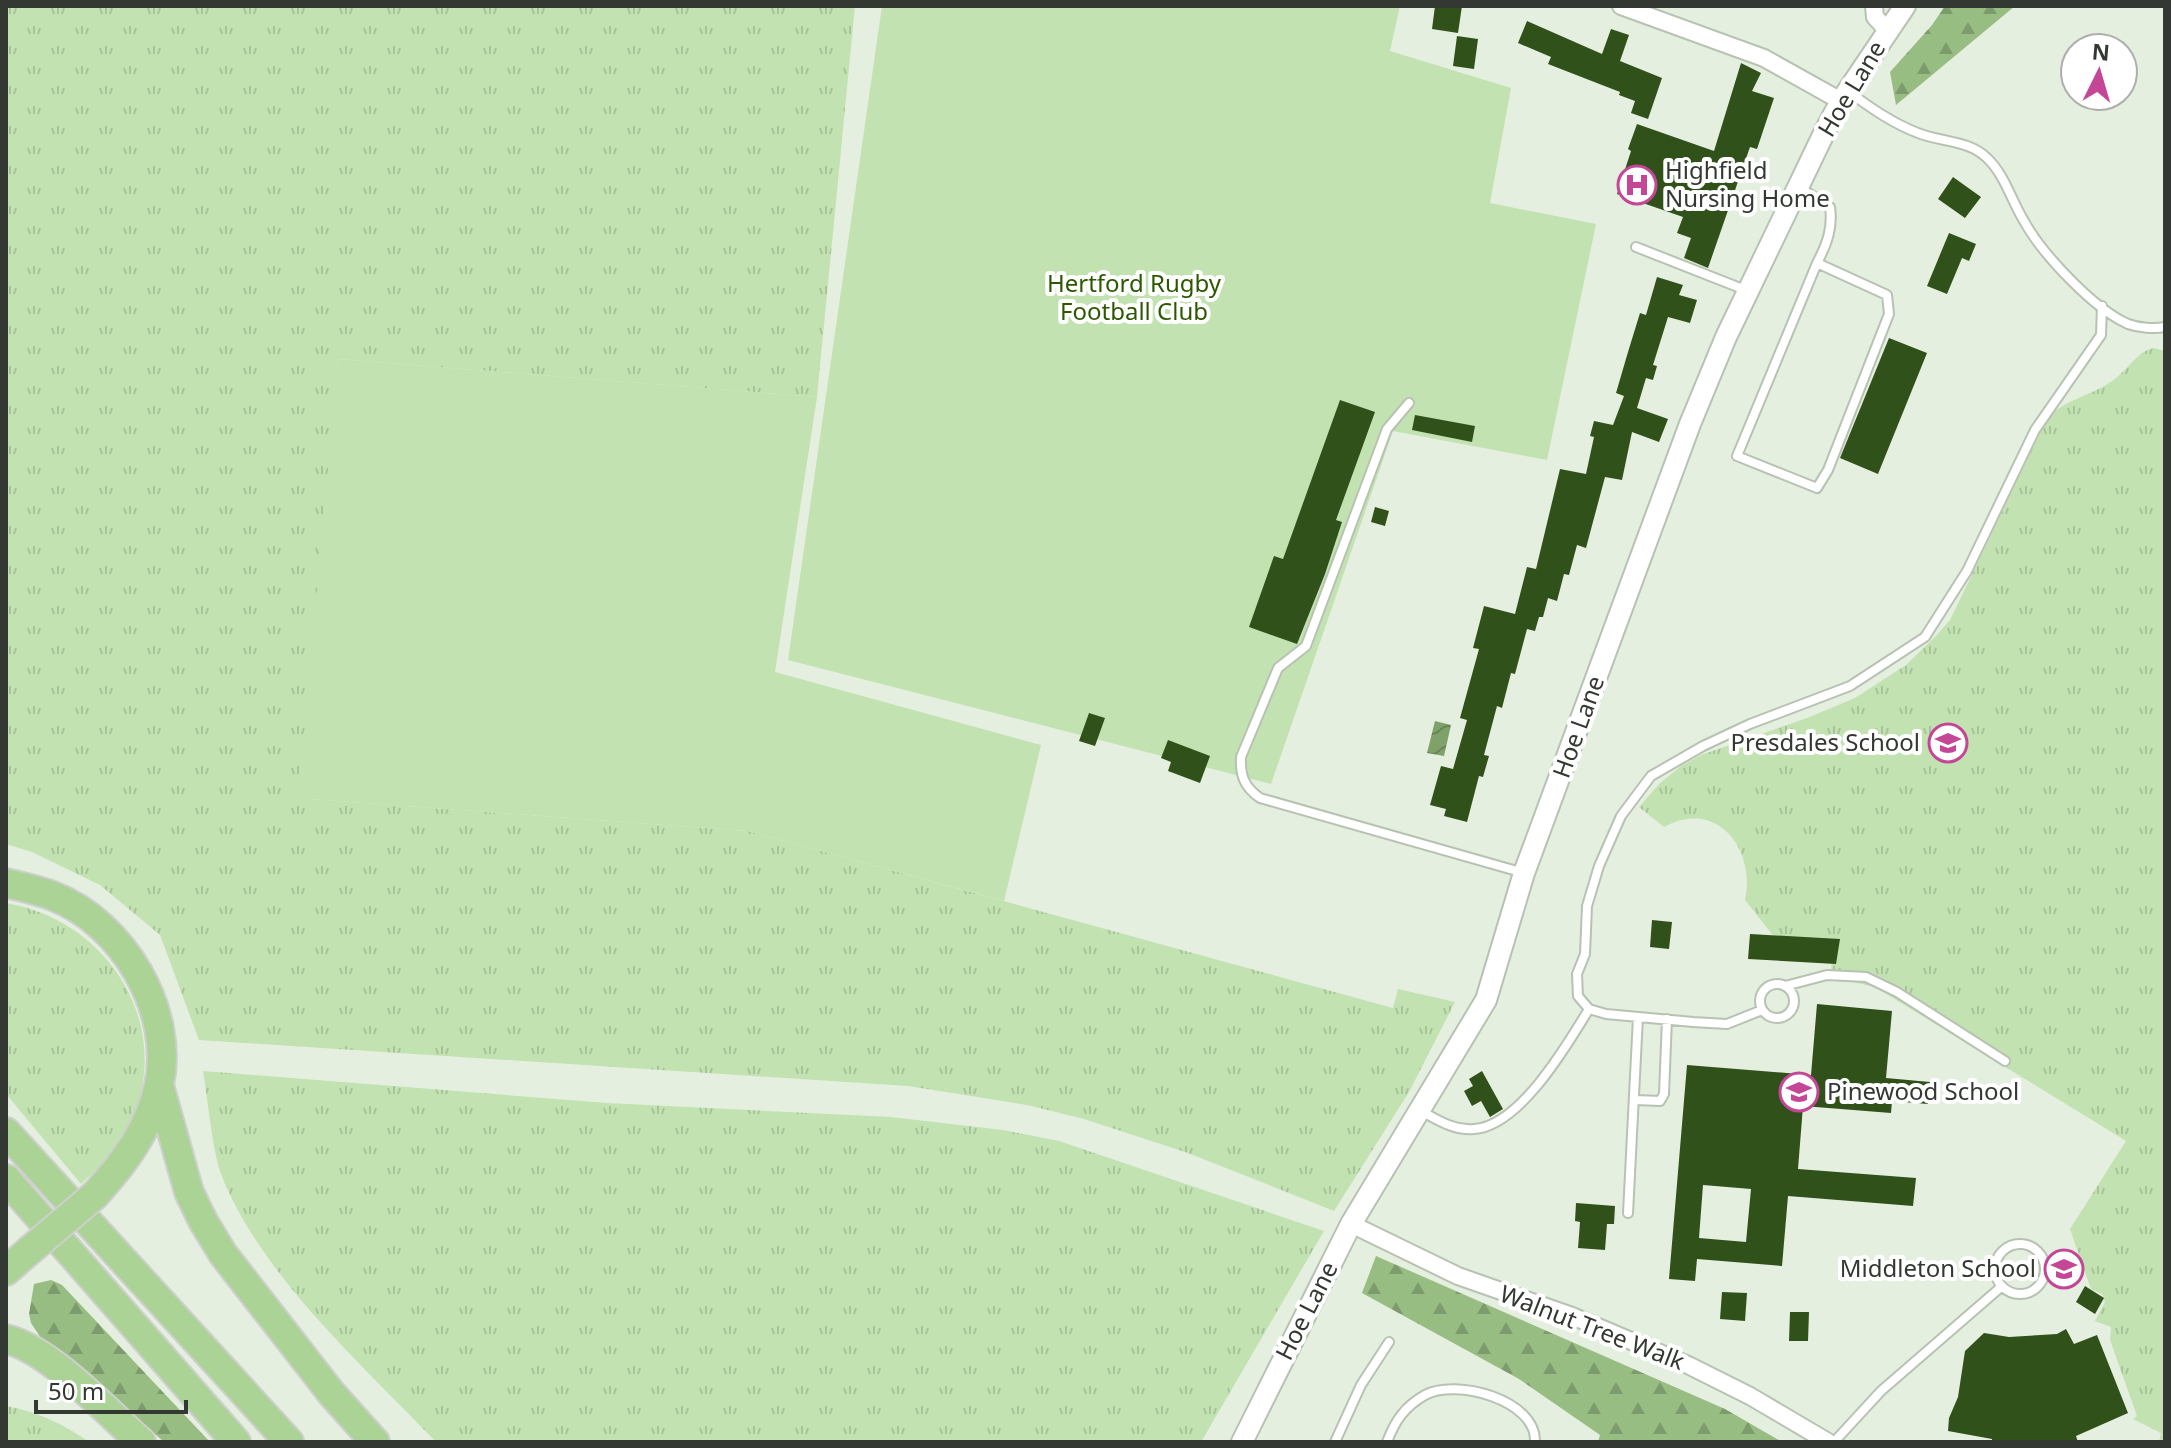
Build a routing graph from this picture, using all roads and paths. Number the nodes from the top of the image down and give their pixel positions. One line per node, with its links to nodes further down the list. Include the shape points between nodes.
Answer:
1 (1621, 6): 5 (street, via 1764,58)
2 (1874, 6): 4 (street, via 1875,17)
3 (1905, 6): 4 (street, Hoe Lane)
4 (1887, 30): 5 (street, Hoe Lane)
5 (1845, 96): 6 (street, Hoe Lane); 10 (lane, via 1899,125 1985,156 2047,253)
6 (1798, 186): 8 (lane, via 1830,207 1832,223); 9 (street, Hoe Lane)
7 (1636, 247): 9 (lane)
8 (1817, 263): 8 (lane, via 1737,456 1817,488 1889,314 1887,295)
9 (1748, 291): 13 (street, Hoe Lane, via 1690,424)
10 (2102, 306): 11 (lane, via 2129,324); 16 (lane, via 2101,335 2035,430 1967,571 1925,637 1850,686 1750,724 1651,776 1621,816 1587,906 1585,954 1577,974 1578,996)
11 (2165, 327)
12 (1409, 403): 13 (lane, via 1387,429 1306,646 1278,668 1240,767 1249,791 1268,801)
13 (1524, 873): 23 (street, Hoe Lane, via 1486,1000)
14 (6, 883): 21 (highway, via 54,896 103,928 123,949 151,1002 161,1051)
15 (1785, 986): 17 (lane, via 1764,989 1759,999); 17 (lane, via 1792,994 1791,1010 1776,1018); 20 (lane, via 1827,975 1866,977)
16 (1589, 1009): 18 (lane); 23 (lane, via 1546,1075 1500,1119 1475,1130 1448,1126)
17 (1762, 1010): 19 (lane, via 1727,1024)
18 (1638, 1017): 19 (lane); 22 (lane)
19 (1667, 1019): 22 (lane, via 1664,1094 1660,1101)
20 (2005, 1061)
21 (159, 1085): 28 (highway, bridge, via 133,1149 95,1195); 35 (highway, via 189,1192 203,1221 223,1254)
22 (1636, 1100): 26 (lane)
23 (1420, 1110): 27 (street, Hoe Lane)
24 (6, 1132): 34 (highway)
25 (6, 1179): 33 (highway)
26 (1628, 1213)
27 (1351, 1224): 36 (street, Hoe Lane); 40 (street, Walnut Tree Walk, via 1458,1276 1688,1365)
28 (6, 1271)
29 (2001, 1287): 29 (lane, via 1995,1271 2000,1254 2014,1244 2039,1252 2045,1277 2034,1291 2017,1295); 41 (lane, via 1881,1391)
30 (6, 1339): 32 (highway, via 60,1370)
31 (1389, 1342): 37 (lane, via 1361,1385)
32 (141, 1442)
33 (236, 1442)
34 (289, 1442)
35 (375, 1442)
36 (1242, 1442)
37 (1335, 1442)
38 (1387, 1442): 39 (lane, via 1396,1419 1411,1405 1427,1394 1459,1388 1479,1392 1527,1417)
39 (1535, 1442)
40 (1828, 1442)
41 (1834, 1442)

